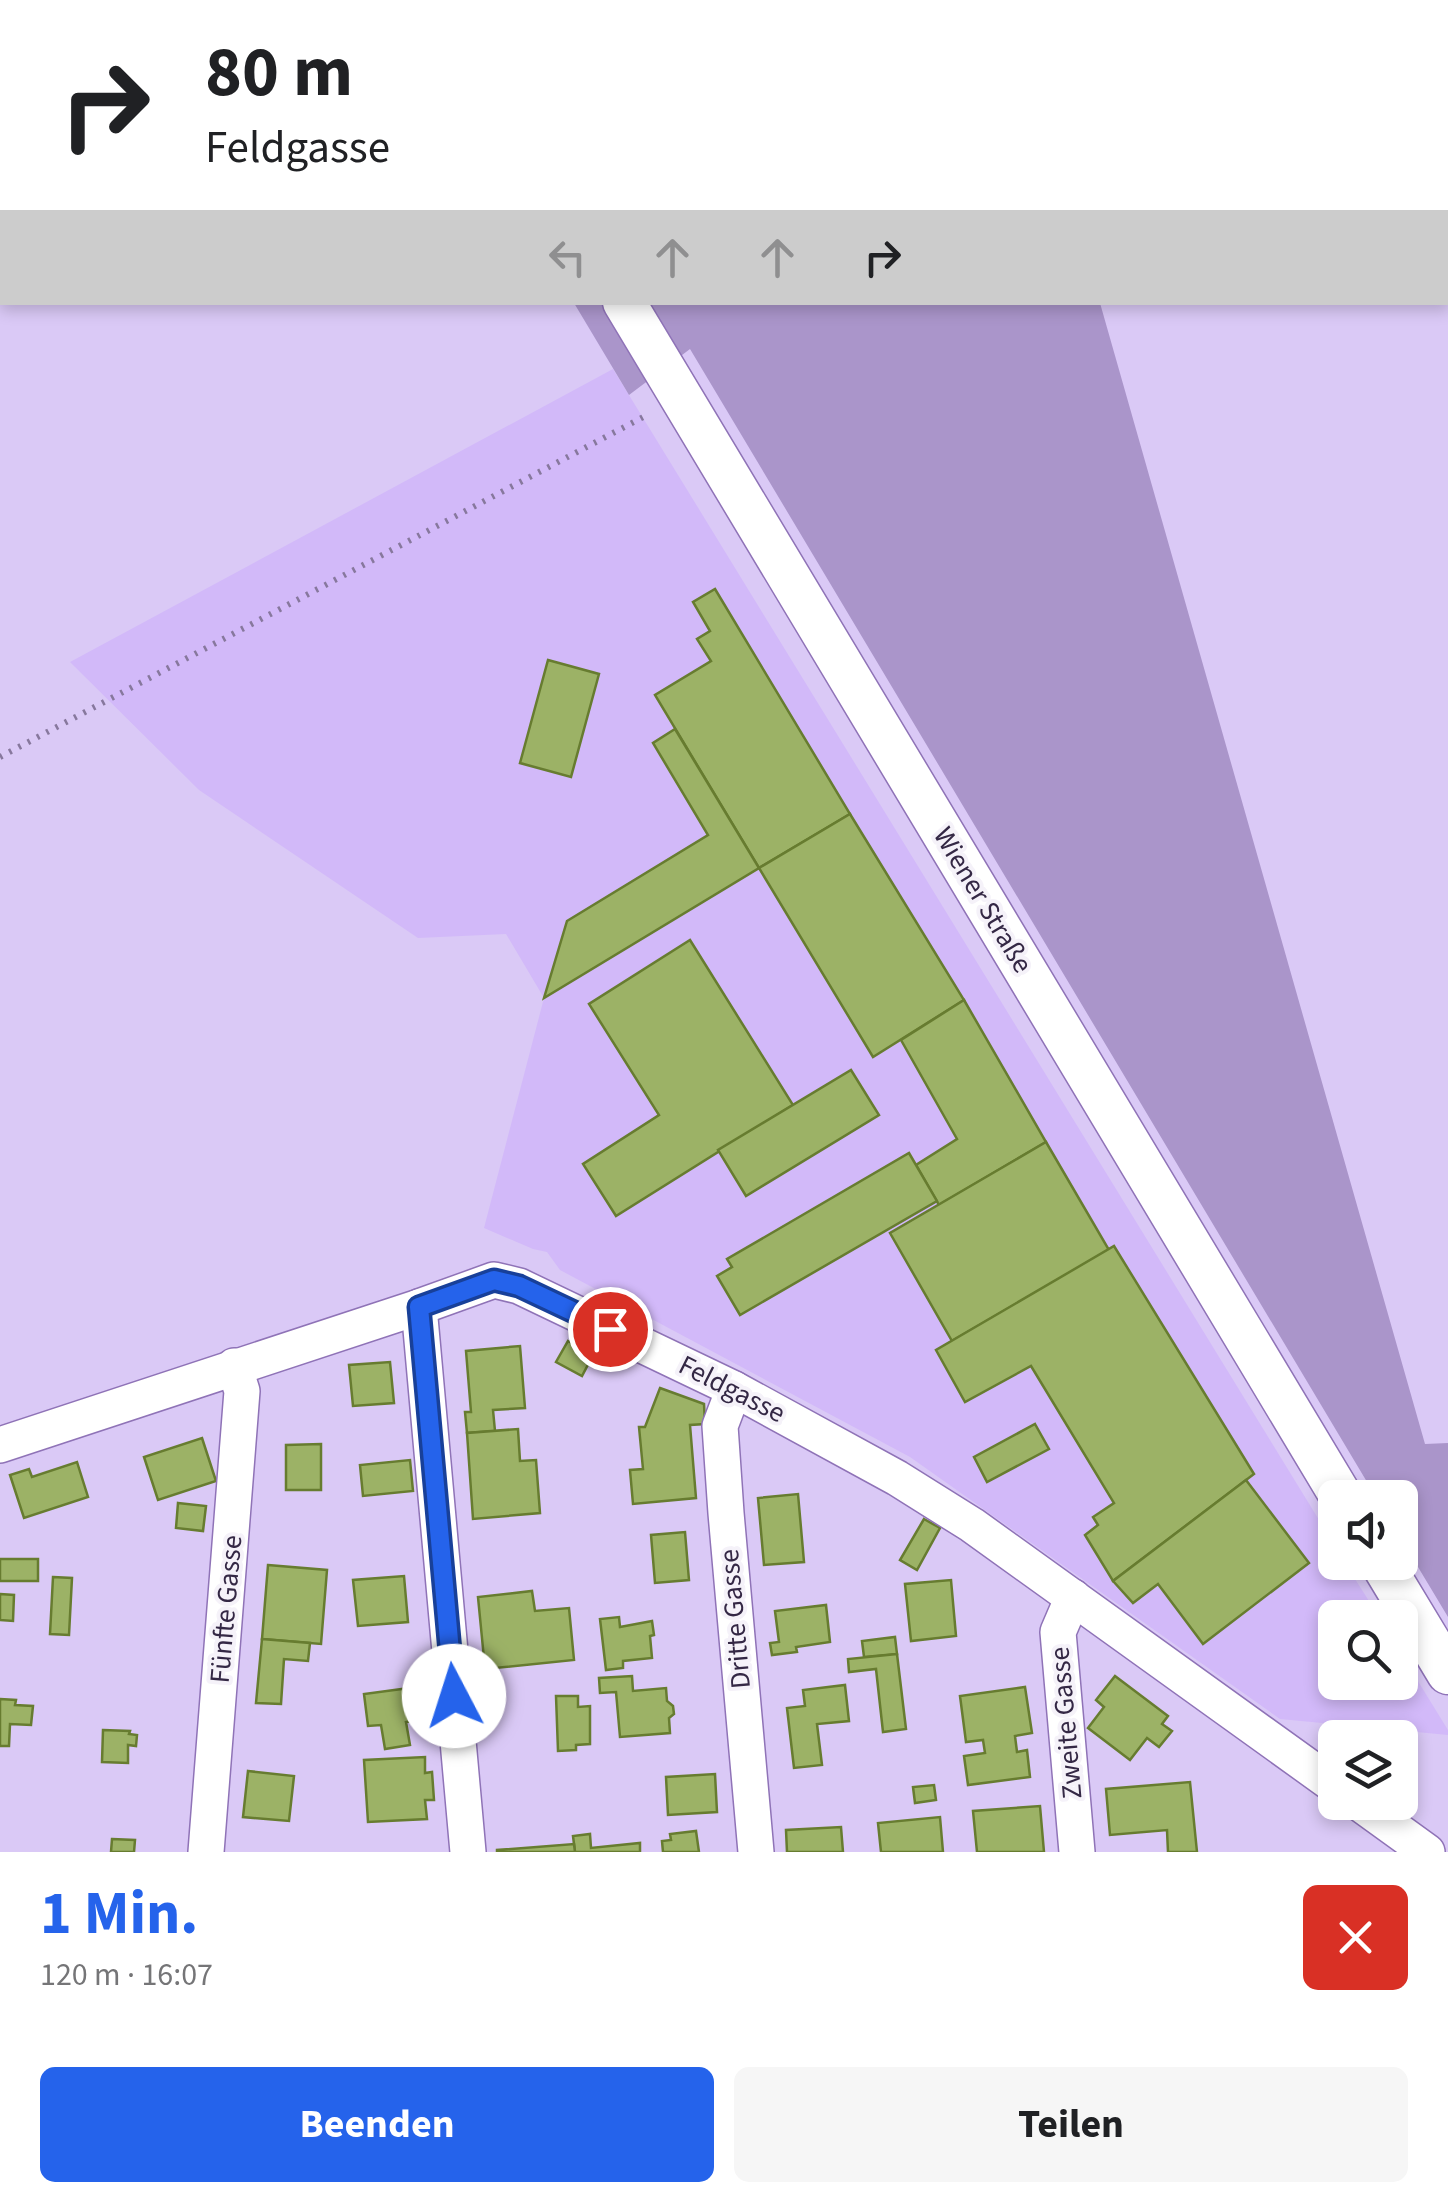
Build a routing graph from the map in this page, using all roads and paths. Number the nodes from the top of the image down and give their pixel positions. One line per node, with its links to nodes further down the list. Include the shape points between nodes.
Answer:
1 (626, 305): 2 (street, Wiener Straße)
2 (681, 397): 3 (path); 8 (street, Wiener Straße)
3 (0, 757)
4 (419, 1307): 5 (street, Feldgasse); 6 (street, Feldgasse, via 494,1280 519,1286); 15 (street)
5 (234, 1366): 7 (street, Feldgasse); 14 (street, Fünfte Gasse, via 242,1391)
6 (734, 1389): 10 (street, Feldgasse, via 897,1478); 16 (street, Dritte Gasse, via 720,1426)
7 (0, 1445)
8 (1331, 1480)
9 (1393, 1580): 11 (street)
10 (1073, 1597): 12 (street, Feldgasse); 17 (street, Zweite Gasse, via 1058,1632)
11 (1448, 1673)
12 (1318, 1774)
13 (1383, 1820): 18 (street)
14 (206, 1852)
15 (468, 1852)
16 (756, 1852)
17 (1077, 1852)
18 (1427, 1852)

